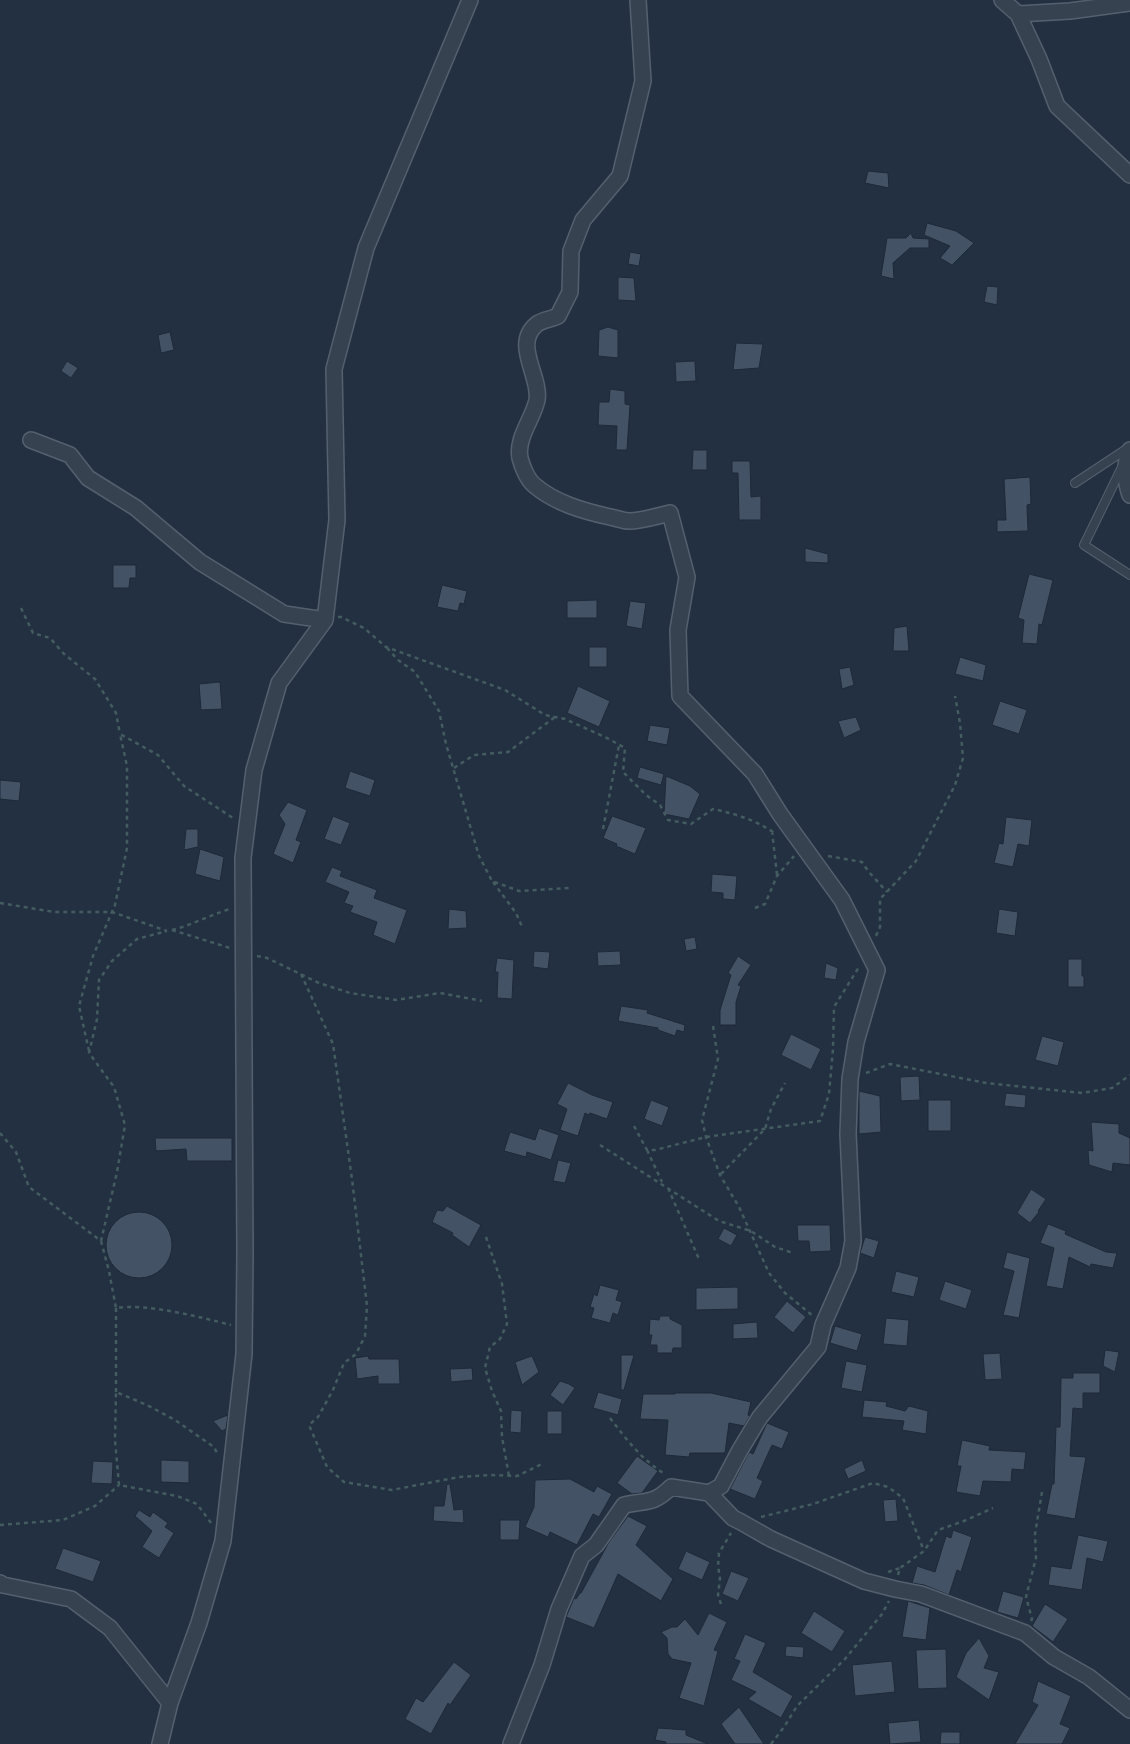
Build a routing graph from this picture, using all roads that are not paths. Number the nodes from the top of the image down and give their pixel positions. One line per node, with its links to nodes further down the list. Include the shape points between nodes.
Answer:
1 (470, 0): 12 (street, via 366,248 334,369 337,520)
2 (638, 0): 13 (street, via 643,81 620,176 583,220 571,251 570,292 558,316 538,324 529,334 527,346 537,398 520,441 520,457 532,484 559,501 628,521 670,513 687,577 678,630 680,696 755,774 842,900 877,970 856,1042 850,1079 848,1134 853,1241 848,1268 823,1325 818,1347 760,1417 721,1486)
3 (1002, 0): 5 (street)
4 (1130, 3): 5 (street)
5 (1018, 14): 6 (street, via 1057,106)
6 (1130, 175)
7 (31, 440): 12 (street, via 70,455 88,478 136,508 200,562 284,614)
8 (1128, 453): 9 (lane); 10 (street); 11 (lane, via 1084,545)
9 (1075, 483)
10 (1130, 495)
11 (1130, 575)
12 (325, 620): 15 (street, via 280,683 254,770 243,858 244,1341 237,1425 223,1541 199,1623)
13 (709, 1493): 16 (street, via 737,1520 771,1539 864,1580 921,1594 1025,1633); 18 (street, via 671,1487 661,1498 624,1505 596,1545 582,1556 559,1609 542,1665)
14 (0, 1583): 15 (street, via 71,1599 110,1628)
15 (170, 1703): 17 (street)
16 (1130, 1710)
17 (160, 1744)
18 (511, 1744)

